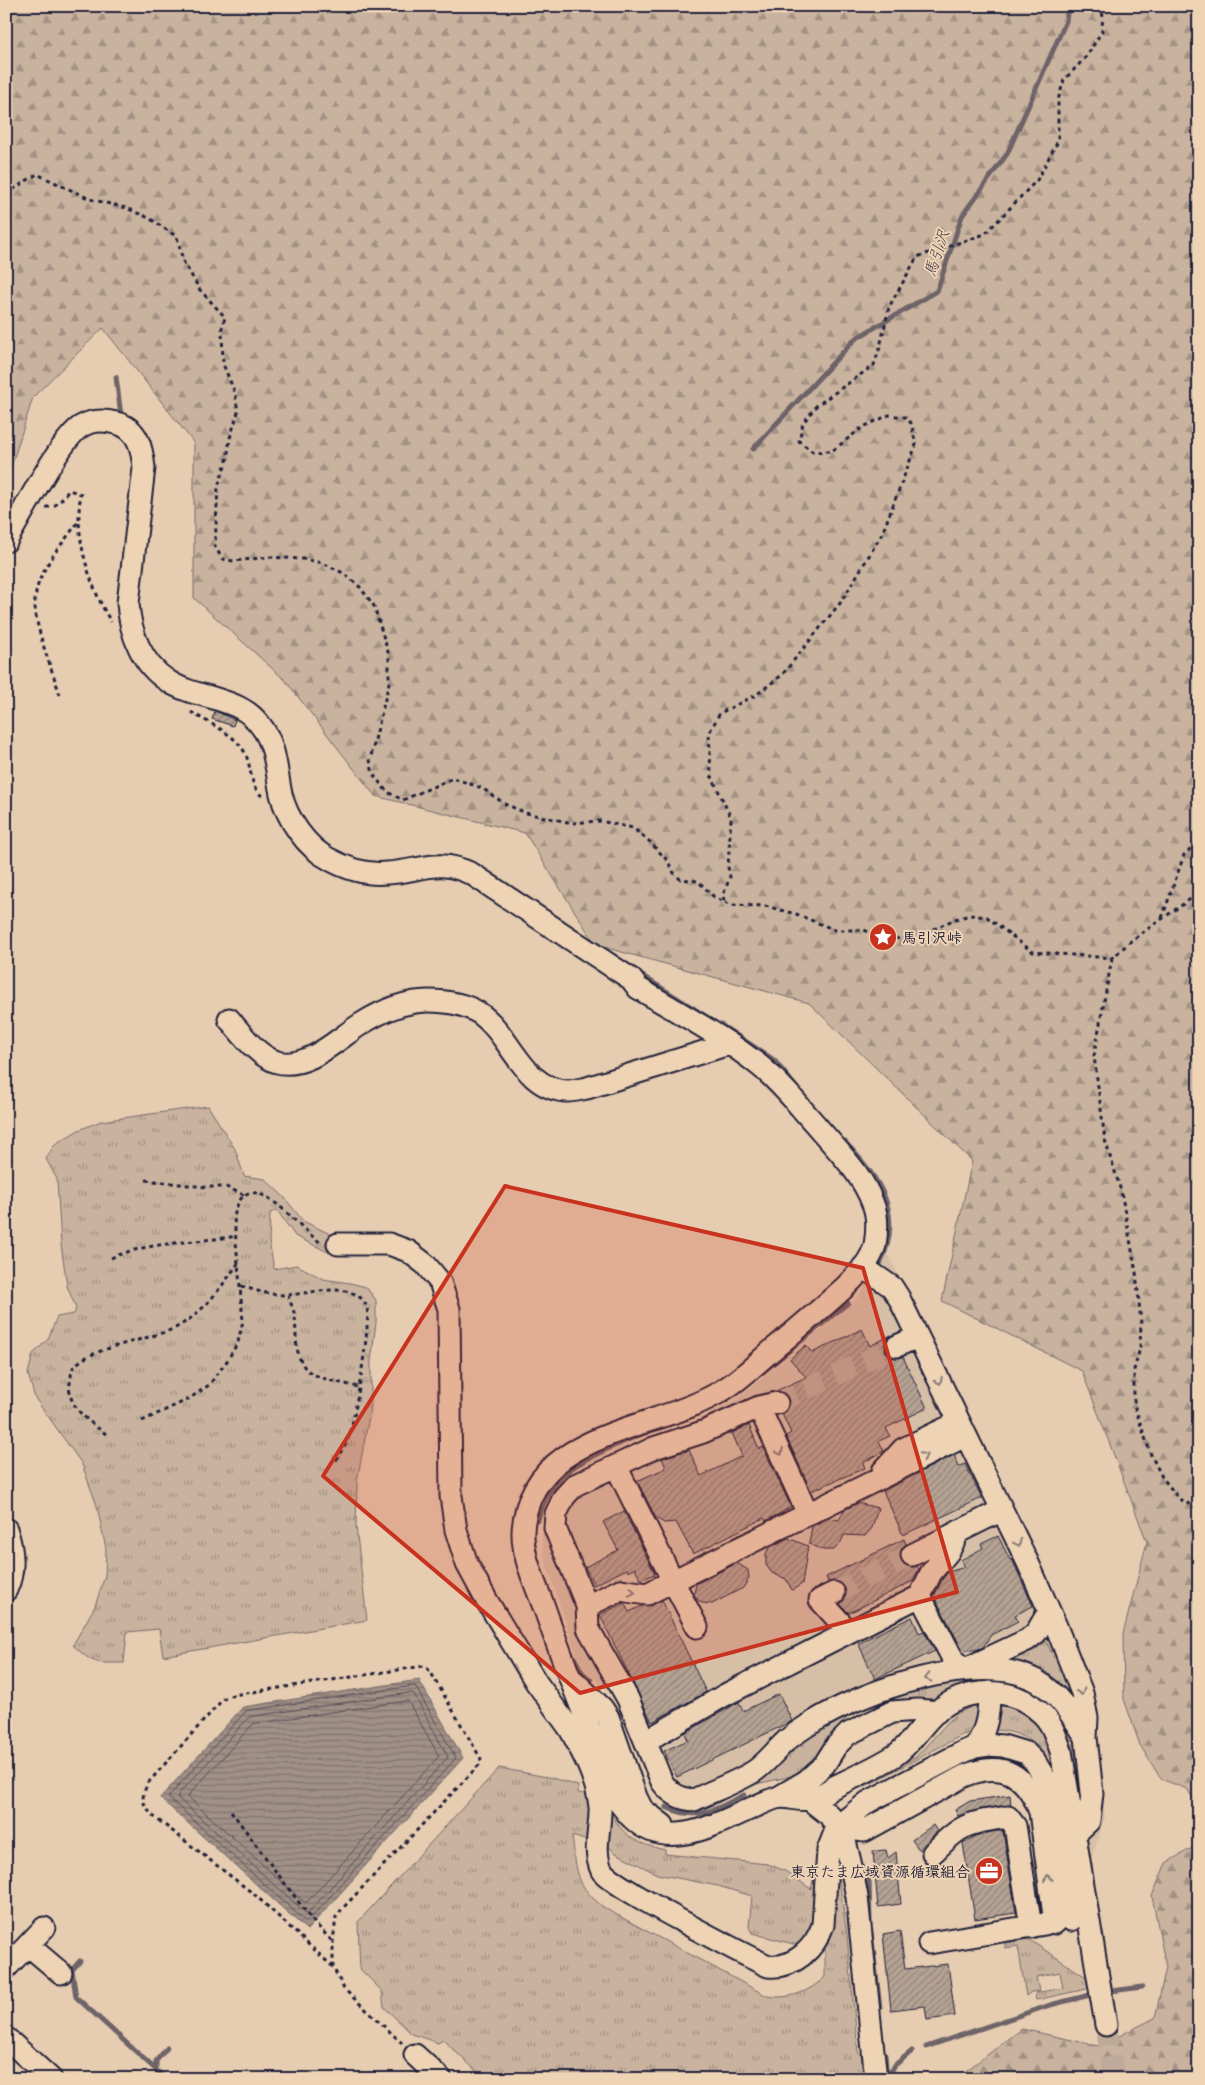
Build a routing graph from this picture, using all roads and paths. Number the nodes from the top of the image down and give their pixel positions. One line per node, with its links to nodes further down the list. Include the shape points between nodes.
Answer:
1 (1103, 6): 8 (path, via 1102,31 1086,58 1064,80 1058,100 1058,142 1037,180 985,234 917,257 889,307 874,365 816,406 803,423 799,441 813,452 832,451 863,427 889,415 905,416 911,423 916,445 882,534 841,602 782,675 756,695 720,713 709,733 711,775 731,818 730,877 723,895)
2 (6, 194): 8 (path, via 37,174 90,199 149,218 176,237 183,261 200,290 225,317 222,328 223,364 235,393 238,412 218,486 215,546 222,559 234,562 270,557 323,563 360,587 374,606 389,655 390,683 370,760 373,774 387,792 404,800 453,778 482,788 505,804 526,813 572,822 600,822 633,828 667,860 680,879 698,881 714,898)
3 (78, 522): 5 (path, via 53,556 35,598 37,618)
4 (6, 541): 12 (street, via 72,434 81,426 95,421 122,424 142,448 144,468 128,603 138,645 144,657 166,680 250,713 270,739 289,816 316,850 351,869 368,872 387,873 444,864 472,874 631,979 638,988)
5 (60, 695)
6 (1199, 841): 9 (path, via 1184,855)
7 (1199, 893): 9 (path)
8 (725, 901): 10 (path, via 731,905 765,906 796,914 835,930 864,930 900,939 919,936 970,915 987,916 1033,952)
9 (1162, 919): 10 (path)
10 (1112, 958): 30 (path, via 1094,1056 1105,1140 1121,1191 1136,1272 1140,1348 1134,1370 1134,1405 1162,1477 1179,1499)
11 (229, 1019): 12 (street, via 261,1054 277,1062 296,1062 316,1055 386,1010 425,1001 444,1001 478,1013 492,1025 537,1080 551,1088 568,1091)
12 (729, 1044): 19 (street, via 762,1067 786,1091 866,1187 876,1222 874,1246)
13 (146, 1180): 14 (path, via 226,1187)
14 (244, 1195): 15 (path, via 236,1204); 16 (path, via 264,1194 276,1201 311,1236 323,1244)
15 (237, 1236): 17 (path, via 147,1247); 18 (path)
16 (338, 1244): 48 (street, via 390,1244 408,1251 440,1282 449,1309 451,1496 456,1530 467,1564 536,1682)
17 (111, 1258)
18 (239, 1261): 20 (path); 27 (path, via 217,1293 179,1326 150,1338 86,1356 73,1369 70,1387 75,1406 82,1416)
19 (863, 1267): 22 (street, via 892,1288); 45 (street, via 844,1288 726,1389 693,1405 585,1445 552,1466 539,1481 526,1516 525,1550)
20 (242, 1286): 21 (path, via 266,1294); 25 (path, via 243,1321 238,1342 227,1361 202,1390)
21 (288, 1295): 24 (path, via 295,1315 300,1359 311,1373); 24 (path, via 338,1291 363,1299 368,1310)
22 (918, 1337): 23 (street); 26 (street, one-way to 26)
23 (897, 1346)
24 (358, 1387): 28 (path, via 350,1434)
25 (142, 1421)
26 (962, 1429): 31 (street); 32 (street, one-way to 26, via 874,1481 903,1449)
27 (106, 1434)
28 (336, 1461)
29 (616, 1466): 32 (street, one-way to 32, via 654,1448 768,1405); 36 (street); 40 (street, via 575,1485 564,1497 556,1514 557,1535)
30 (1199, 1509)
31 (1002, 1510): 34 (street); 41 (street, one-way to 41)
32 (808, 1514): 36 (street)
33 (6, 1530): 37 (street, via 12,1562)
34 (959, 1531): 35 (street); 38 (street)
35 (912, 1555)
36 (673, 1581): 40 (street, one-way to 36, via 620,1590 646,1594); 42 (street)
37 (6, 1590)
38 (920, 1596): 43 (street); 44 (street, via 953,1659)
39 (827, 1597): 43 (street)
40 (587, 1606): 50 (street, via 588,1628 628,1699)
41 (1049, 1611): 44 (street, via 1036,1633 1027,1640); 49 (street, one-way to 49, via 1082,1693 1087,1718)
42 (697, 1627)
43 (849, 1632): 50 (street)
44 (963, 1670): 49 (street, via 998,1670 1035,1680 1060,1699); 50 (street, one-way to 50, via 876,1691 812,1723 755,1770 694,1800 684,1799 667,1789)
45 (570, 1678): 48 (street); 56 (street, via 608,1717 642,1809)
46 (989, 1692): 47 (street, via 970,1694); 51 (street, via 986,1728); 57 (street, via 1025,1701 1041,1712 1053,1728 1061,1751)
47 (937, 1712): 52 (street, via 892,1712 848,1734 824,1765 806,1781); 53 (street, via 895,1755)
48 (579, 1725): 55 (street, via 584,1756 598,1796 598,1854 612,1870 776,1958 792,1962 814,1944 823,1926 828,1850); 56 (street, via 620,1804 632,1819 659,1833)
49 (1086, 1737): 57 (street, via 1092,1792 1089,1820)
50 (646, 1741)
51 (975, 1747): 55 (street, via 868,1802); 57 (street, via 1003,1746 1026,1753 1035,1762 1046,1780 1054,1804)
52 (779, 1797): 53 (street); 56 (street, via 709,1828)
53 (810, 1800): 55 (street, via 828,1815)
54 (231, 1811): 63 (path)
55 (837, 1828): 57 (street, via 864,1831 964,1776 991,1768 1014,1776 1026,1786); 76 (street, via 844,1837 857,1897)
56 (679, 1833)
57 (1057, 1839): 58 (street); 60 (street); 60 (street)
58 (1018, 1842): 59 (street, via 1015,1826 1008,1817 971,1822 952,1834); 61 (street)
59 (933, 1853)
60 (1067, 1914): 61 (street); 69 (street)
61 (1030, 1927): 64 (street)
62 (44, 1928): 65 (street)
63 (332, 1942): 66 (path); 66 (path, via 336,1917 342,1909 479,1765 481,1759 430,1671 424,1666 233,1695 223,1700 148,1783 143,1794 144,1804 154,1816 254,1895)
64 (929, 1943)
65 (28, 1944): 67 (street); 68 (street)
66 (333, 1967): 71 (path, via 344,1989)
67 (6, 1968)
68 (61, 1973)
69 (1106, 2025)
70 (6, 2038): 74 (street)
71 (415, 2055): 75 (street)
72 (6, 2071): 73 (path)
73 (15, 2079)
74 (51, 2079)
75 (441, 2079)
76 (876, 2079)

